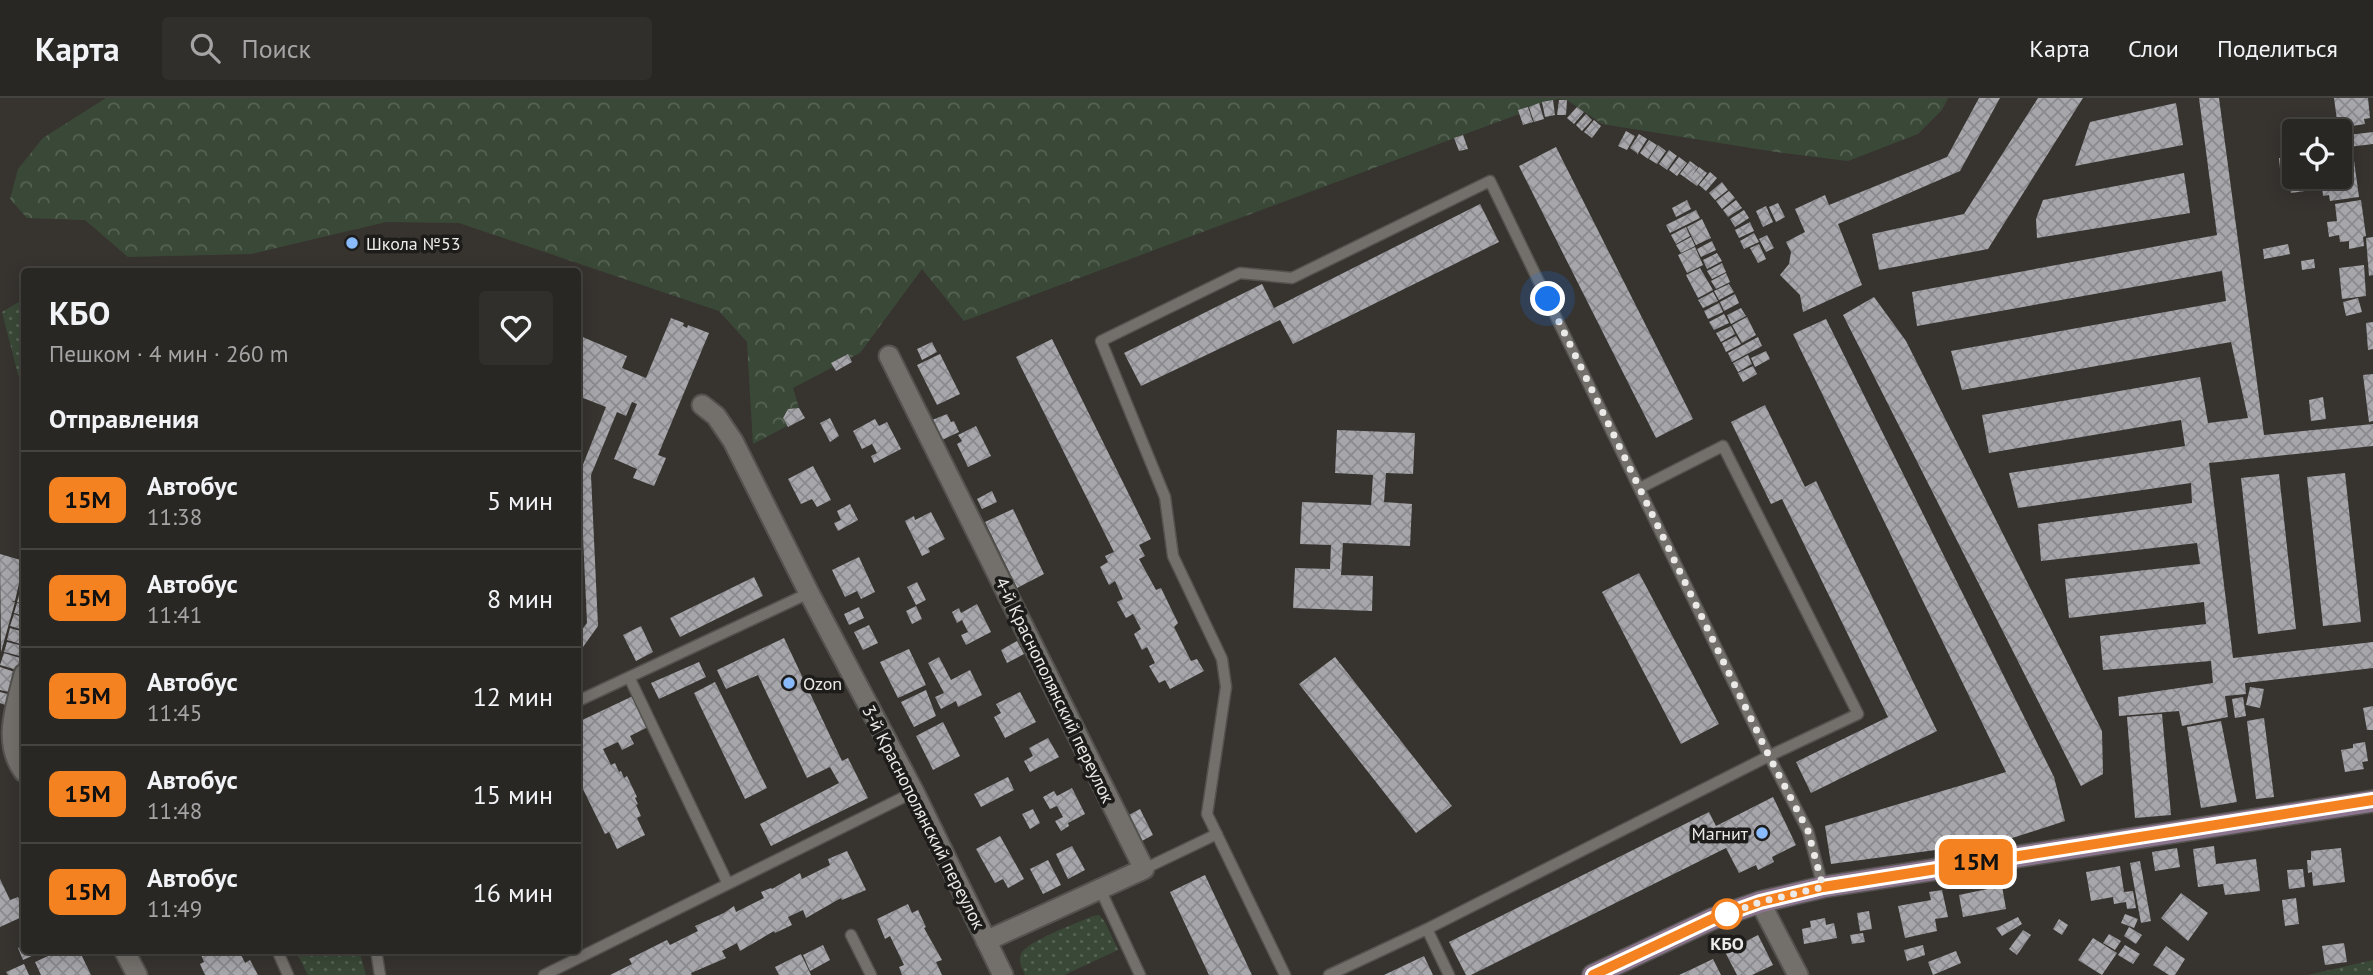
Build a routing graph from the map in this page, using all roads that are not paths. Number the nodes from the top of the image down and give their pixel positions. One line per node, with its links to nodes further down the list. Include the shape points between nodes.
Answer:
1 (889, 356): 13 (street, 4-й Краснополянский переулок)
2 (702, 405): 4 (street, 3-й Краснополянский переулок, via 733,441)
3 (1640, 488): 8 (lane); 8 (lane, via 1723,446 1858,714); 12 (lane, via 1490,181 1292,278 1240,273 1101,341 1165,497 1173,556 1222,659 1226,687 1207,814)
4 (809, 593): 5 (lane); 10 (street, 3-й Краснополянский переулок)
5 (629, 677): 7 (lane); 14 (lane)
6 (21, 686): 9 (street, via 11,742)
7 (581, 700)
8 (1769, 756): 15 (lane, via 1808,831); 18 (lane)
9 (21, 765)
10 (914, 792): 14 (lane); 20 (street, 3-й Краснополянский переулок)
11 (2373, 800): 15 (main road)
12 (1217, 834): 13 (lane); 31 (lane)
13 (1144, 869): 16 (street)
14 (728, 884): 27 (lane)
15 (1823, 887): 17 (main road)
16 (1100, 889): 20 (street); 30 (lane)
17 (1760, 902): 34 (main road, via 1712,919); 35 (street)
18 (1427, 929): 32 (lane); 33 (lane)
19 (851, 935): 28 (lane)
20 (986, 941): 29 (street, 3-й Краснополянский переулок)
21 (126, 954): 24 (street)
22 (279, 954): 25 (lane)
23 (377, 954): 26 (lane)
24 (137, 975)
25 (288, 975)
26 (380, 975)
27 (544, 975)
28 (871, 975)
29 (1003, 975)
30 (1140, 975)
31 (1285, 975)
32 (1329, 975)
33 (1449, 975)
34 (1593, 975)
35 (1798, 975)

